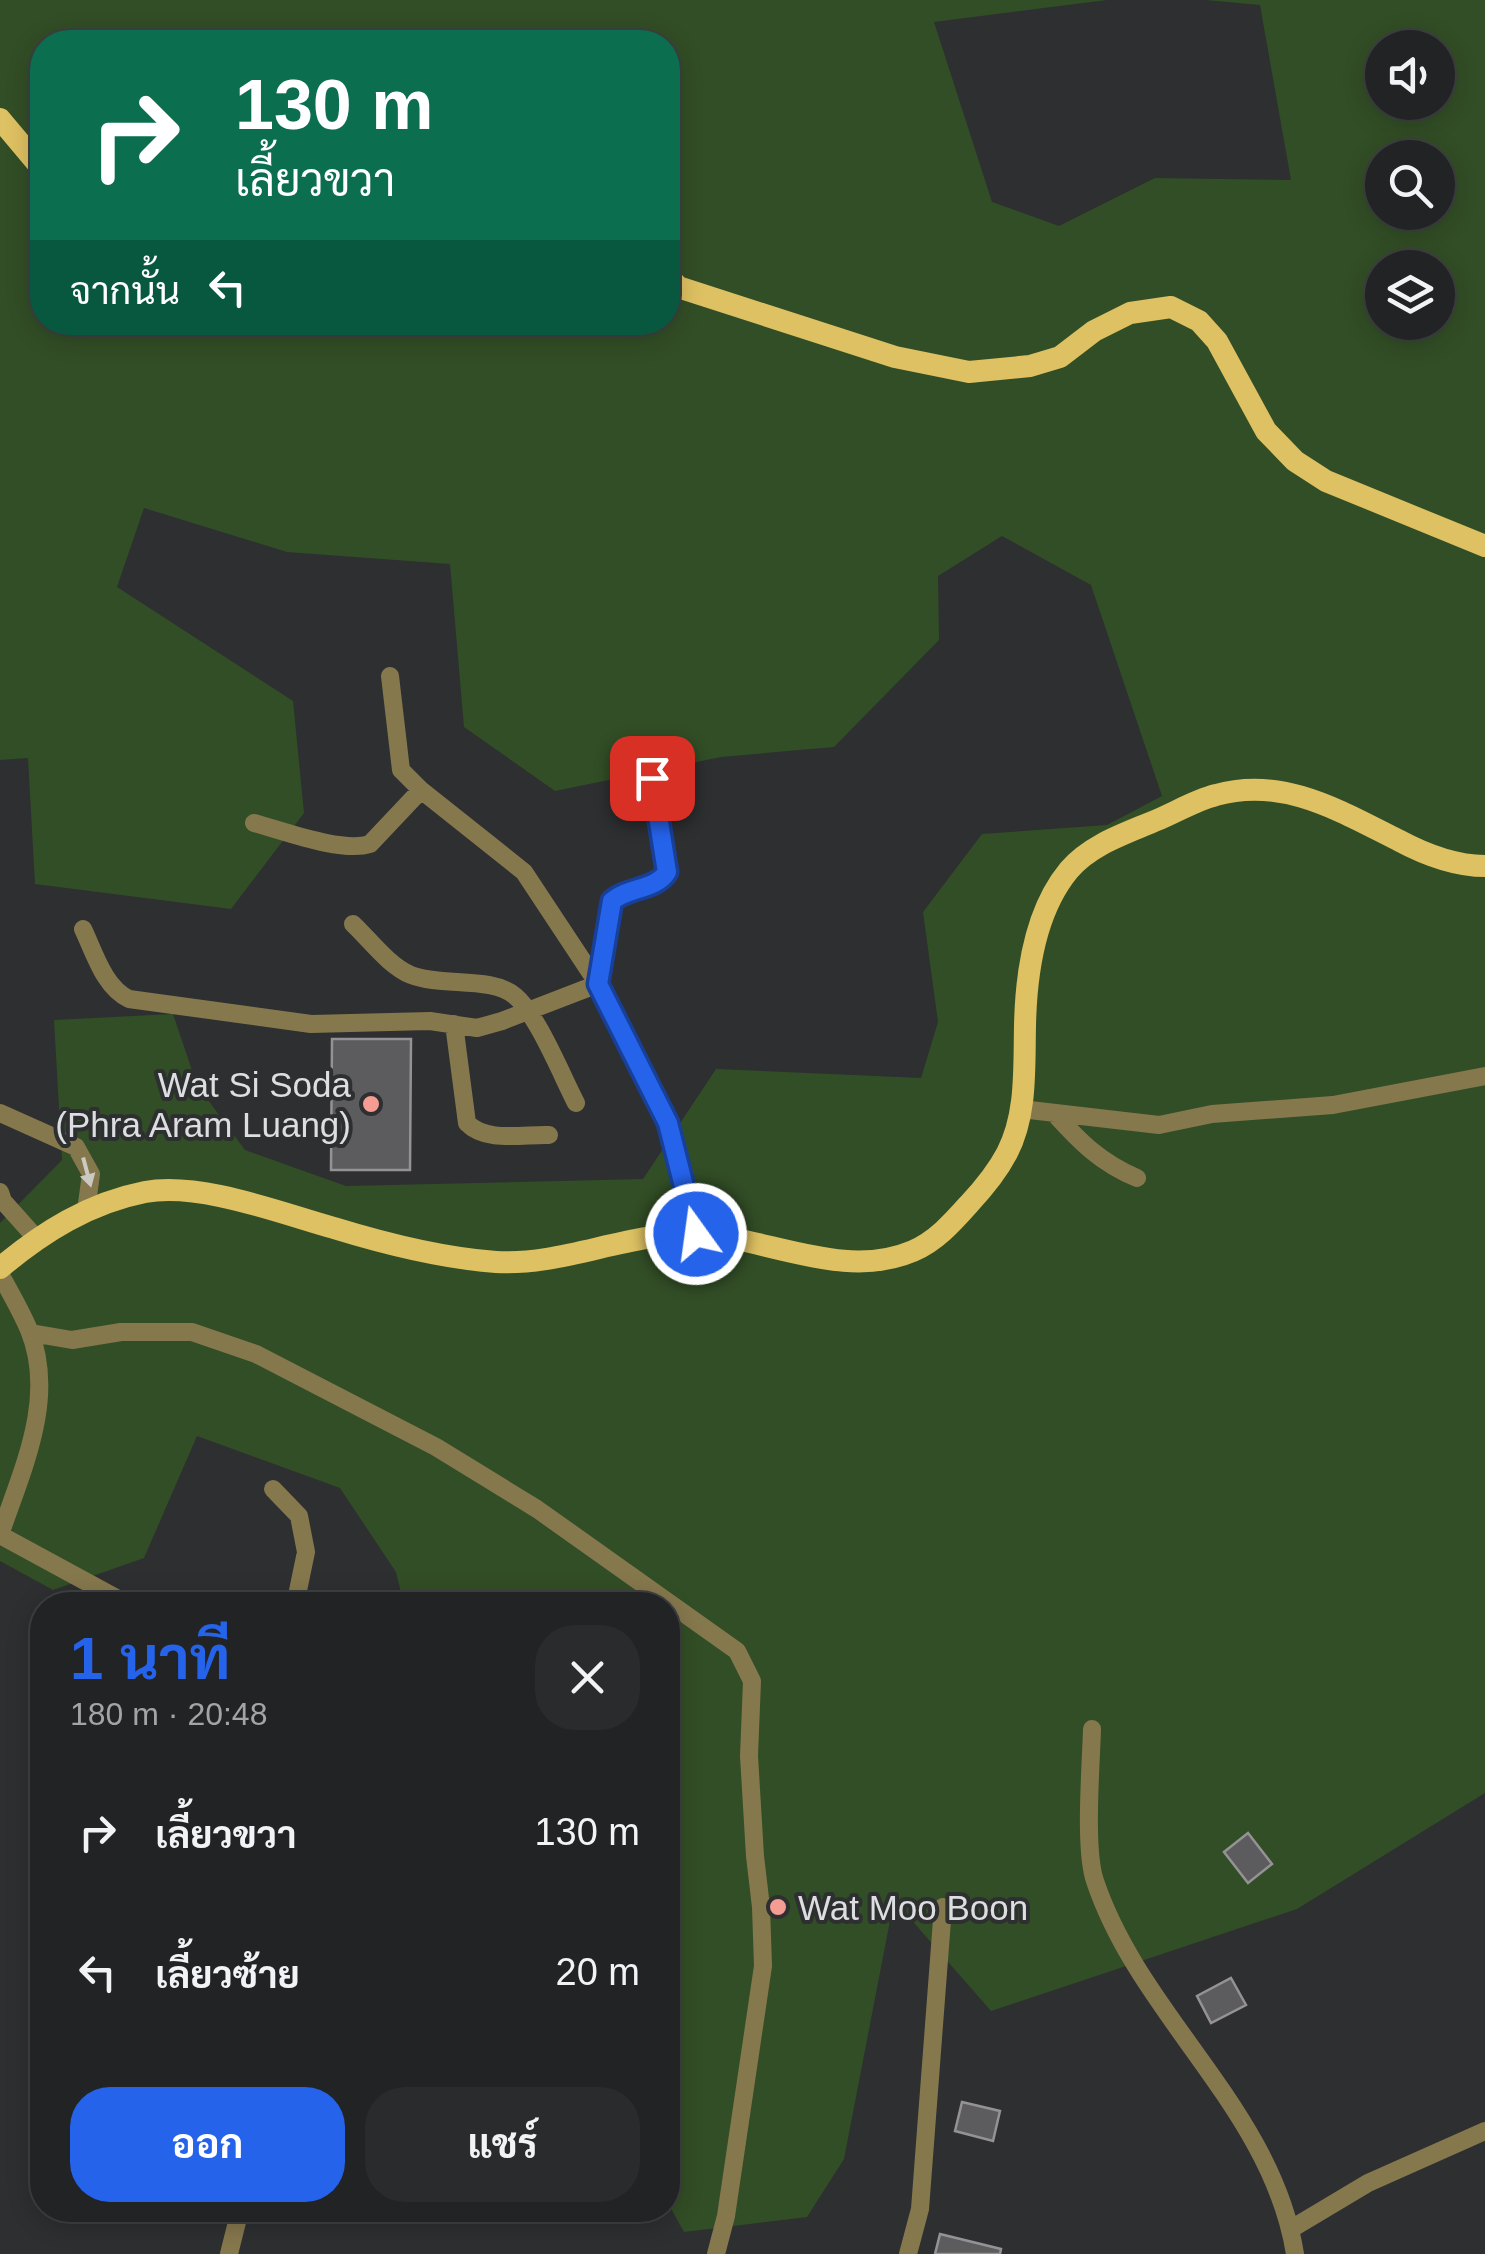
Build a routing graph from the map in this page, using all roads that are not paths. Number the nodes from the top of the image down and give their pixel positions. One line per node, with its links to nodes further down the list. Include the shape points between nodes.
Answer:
1 (0, 119): 2 (main road)
2 (30, 155)
3 (680, 288): 4 (main road, via 896,357 968,372 1060,357 1130,313 1171,307 1199,321 1217,341 1266,430 1295,461 1326,481)
4 (1485, 546)
5 (390, 676): 7 (street, via 402,770)
6 (652, 778): 12 (street, via 667,872 612,901)
7 (422, 790): 8 (street, via 362,846); 12 (street, via 524,872)
8 (254, 824)
9 (1485, 866): 17 (main road, via 1425,854 1316,799 1252,789 1216,794 1099,845 1071,868 1050,900 1036,944 1027,984)
10 (354, 924): 13 (street, via 401,970 434,981 502,987)
11 (83, 929): 14 (street, via 108,982 130,999 311,1024)
12 (598, 984): 13 (street); 24 (street, via 668,1123)
13 (528, 1010): 14 (street, via 477,1028); 16 (street)
14 (454, 1024): 20 (street, via 471,1128)
15 (1485, 1076): 19 (street, via 1333,1106 1212,1114 1159,1125)
16 (576, 1103)
17 (1021, 1108): 19 (street); 24 (main road, via 1009,1150 988,1183 918,1249 887,1260 838,1260)
18 (0, 1113): 23 (street, one-way to 23, via 76,1147 91,1174)
19 (1054, 1113): 21 (street, via 1086,1150)
20 (550, 1135)
21 (1138, 1178)
22 (0, 1192): 25 (street)
23 (86, 1212): 24 (main road, via 148,1192 222,1197 455,1258 502,1262); 25 (main road)
24 (696, 1234)
25 (36, 1238): 26 (main road)
26 (0, 1271): 27 (street)
27 (30, 1333): 29 (street, via 39,1418); 32 (street, via 72,1340 192,1332 256,1354 436,1448)
28 (273, 1489): 31 (street, via 298,1516 306,1552)
29 (0, 1535): 30 (street)
30 (104, 1592)
31 (298, 1592)
32 (654, 1592)
33 (680, 1611): 40 (street, via 737,1651 752,1682 749,1756 762,1966)
34 (1092, 1729): 38 (street, via 1094,1878 1124,1948 1248,2129)
35 (943, 1907): 41 (street, via 920,2209)
36 (1480, 2136): 38 (street, via 1368,2183)
37 (237, 2222): 39 (street)
38 (1291, 2229): 42 (street)
39 (229, 2254)
40 (716, 2254)
41 (908, 2254)
42 (1295, 2254)

